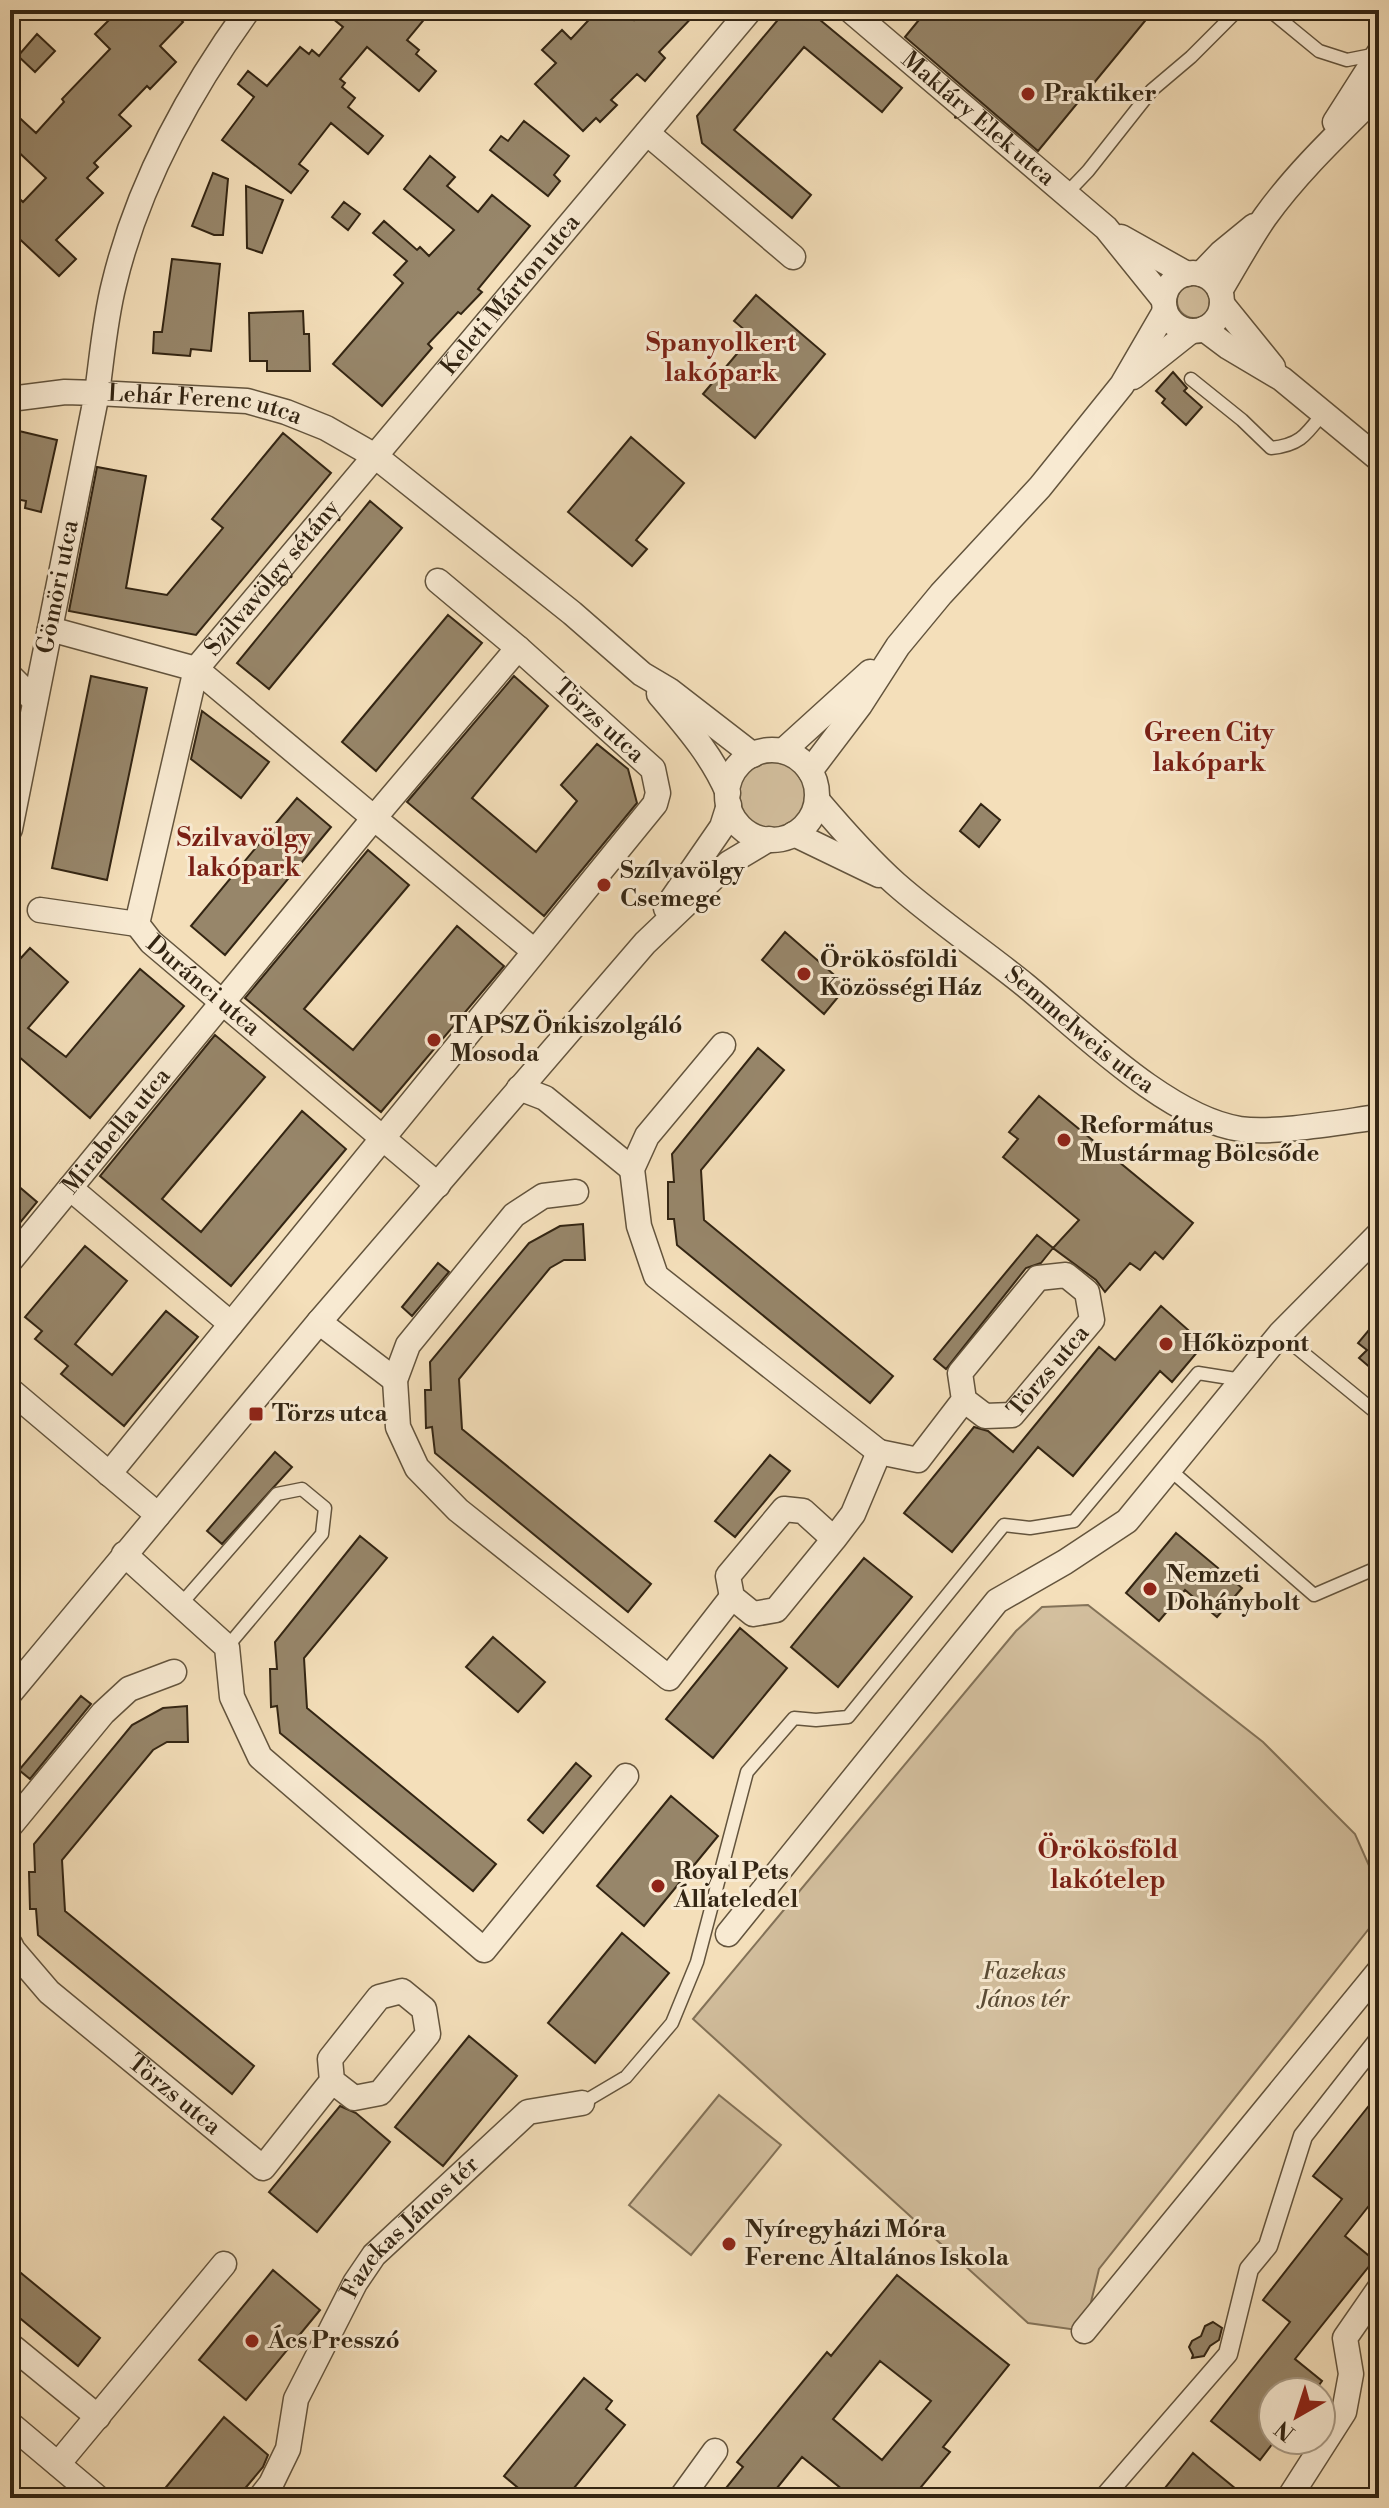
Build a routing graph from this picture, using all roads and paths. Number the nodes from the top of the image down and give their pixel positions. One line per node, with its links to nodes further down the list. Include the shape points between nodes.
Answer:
1 (248, 10): 21 (street, Lehár Ferenc utca, via 175,125 134,217 113,286)
2 (750, 10): 8 (street, Keleti Márton utca)
3 (850, 10): 10 (street, Makláry Elek utca)
4 (1238, 10): 10 (lane, via 1152,90)
5 (1269, 10): 6 (lane, via 1319,51 1347,60)
6 (1379, 53): 9 (street)
7 (1379, 93): 9 (street)
8 (647, 133): 13 (street); 24 (street, Keleti Márton utca)
9 (1307, 165): 11 (street)
10 (1066, 194): 12 (street, Makláry Elek utca)
11 (1265, 217): 14 (street); 15 (street)
12 (1106, 228): 14 (street, Makláry Elek utca); 16 (street, Makláry Elek utca)
13 (793, 257)
14 (1194, 274): 15 (street, via 1213,280); 16 (street, via 1173,280)
15 (1221, 298): 17 (street, via 1215,322); 19 (street)
16 (1165, 305): 17 (street, via 1178,327); 20 (street)
17 (1198, 330): 19 (street); 20 (street)
18 (1191, 379): 23 (lane, via 1271,448 1290,446)
19 (1282, 379): 23 (street)
20 (1122, 385): 28 (street, via 1040,487)
21 (97, 393): 22 (street); 24 (street, Lehár Ferenc utca, via 247,401 326,428); 27 (street, Gömöri utca)
22 (10, 399)
23 (1323, 413): 25 (street)
24 (375, 456): 30 (street, Szilvavölgy sétány); 31 (street, Lehár Ferenc utca)
25 (1379, 459)
26 (438, 581): 29 (street)
27 (50, 629): 30 (street); 33 (street, Gömöri utca)
28 (898, 646): 34 (street); 36 (street)
29 (518, 648): 39 (street); 47 (street, Törzs utca, via 653,769 658,793 655,804)
30 (196, 669): 39 (street, Szilvavölgy sétány); 45 (street, Duránci utca)
31 (642, 674): 35 (street, Lehár Ferenc utca); 37 (street, Lehár Ferenc utca, via 718,769)
32 (10, 676): 33 (street)
33 (35, 701): 40 (street, Gömöri utca)
34 (783, 751): 35 (street); 36 (street)
35 (753, 755): 37 (street, via 737,766)
36 (810, 771): 38 (street)
37 (728, 799): 42 (street, via 739,825); 46 (street, via 722,827)
38 (817, 800): 41 (street, via 810,820); 43 (street, Semmelweis utca)
39 (374, 818): 47 (street, Szilvavölgy sétány); 48 (street, Mirabella utca)
40 (10, 829)
41 (794, 834): 42 (street); 43 (street, Semmelweis utca)
42 (769, 839): 46 (street, via 729,863)
43 (895, 883): 51 (street, Semmelweis utca, via 1146,1085 1193,1114 1240,1129)
44 (40, 910): 45 (street)
45 (137, 924): 48 (street, Duránci utca)
46 (645, 943): 50 (street)
47 (534, 951): 52 (street, Törzs utca)
48 (223, 1003): 52 (street, Duránci utca); 55 (street, Mirabella utca)
49 (723, 1045): 53 (street, via 647,1136)
50 (519, 1088): 53 (street, via 545,1098); 54 (street)
51 (1379, 1117)
52 (382, 1137): 54 (street, Duránci utca); 60 (street, Törzs utca)
53 (632, 1169): 67 (street, Törzs utca, via 639,1226 656,1276)
54 (438, 1185): 59 (street)
55 (70, 1188): 58 (street, Mirabella utca); 60 (street)
56 (576, 1192): 62 (street, via 543,1196 514,1215 408,1345)
57 (1379, 1234): 61 (street)
58 (10, 1261)
59 (319, 1322): 62 (street); 70 (street)
60 (231, 1324): 69 (street, Törzs utca)
61 (1280, 1334): 63 (street); 66 (lane)
62 (395, 1380): 74 (street, via 398,1427 417,1468 458,1510 669,1678)
63 (1242, 1380): 68 (street); 86 (lane, via 1198,1373 1074,1521 1030,1528 1004,1525 848,1717 794,1718 747,1772 697,1962 672,2023 626,2077)
64 (10, 1390): 69 (street)
65 (964, 1400): 65 (street, Törzs utca, via 960,1373 1038,1278 1066,1275 1087,1292 1092,1320 1012,1415 985,1416); 67 (street, Törzs utca, via 918,1460)
66 (1379, 1415)
67 (879, 1452): 71 (street, via 853,1514)
68 (1169, 1469): 73 (lane, via 1314,1595); 81 (street, via 1127,1521 997,1601)
69 (109, 1474): 70 (street)
70 (158, 1515): 72 (street)
71 (834, 1539): 74 (street, via 776,1610 753,1614); 74 (street, via 803,1511 784,1509 728,1576)
72 (124, 1554): 75 (street); 78 (street)
73 (1379, 1567)
74 (732, 1597)
75 (181, 1604): 76 (street); 76 (lane, via 277,1494 302,1489 325,1508 322,1534)
76 (227, 1647): 79 (street, via 232,1697 260,1757 484,1950)
77 (174, 1672): 80 (street, via 129,1689 103,1713)
78 (10, 1693)
79 (626, 1776)
80 (10, 1826)
81 (728, 1934)
82 (10, 1944): 85 (street, Törzs utca, via 49,1992 263,2168)
83 (1379, 1971): 89 (street)
84 (1379, 2039): 98 (street, via 1303,2136 1268,2246 1249,2269 1228,2354)
85 (332, 2081): 85 (street, Törzs utca, via 330,2059 379,1997 402,1991 424,2009 428,2034 380,2093 354,2098)
86 (582, 2103): 96 (street, Fazekas János tér, via 528,2112 374,2255 296,2399 288,2449)
87 (224, 2264): 91 (street)
88 (1379, 2289): 99 (street, via 1345,2338 1351,2374 1344,2412)
89 (1084, 2331)
90 (10, 2345): 91 (street)
91 (98, 2417): 94 (street)
92 (10, 2424): 94 (street)
93 (715, 2451): 97 (street)
94 (58, 2464): 95 (street)
95 (98, 2498)
96 (260, 2498)
97 (681, 2498)
98 (1103, 2498)
99 (1289, 2498)

